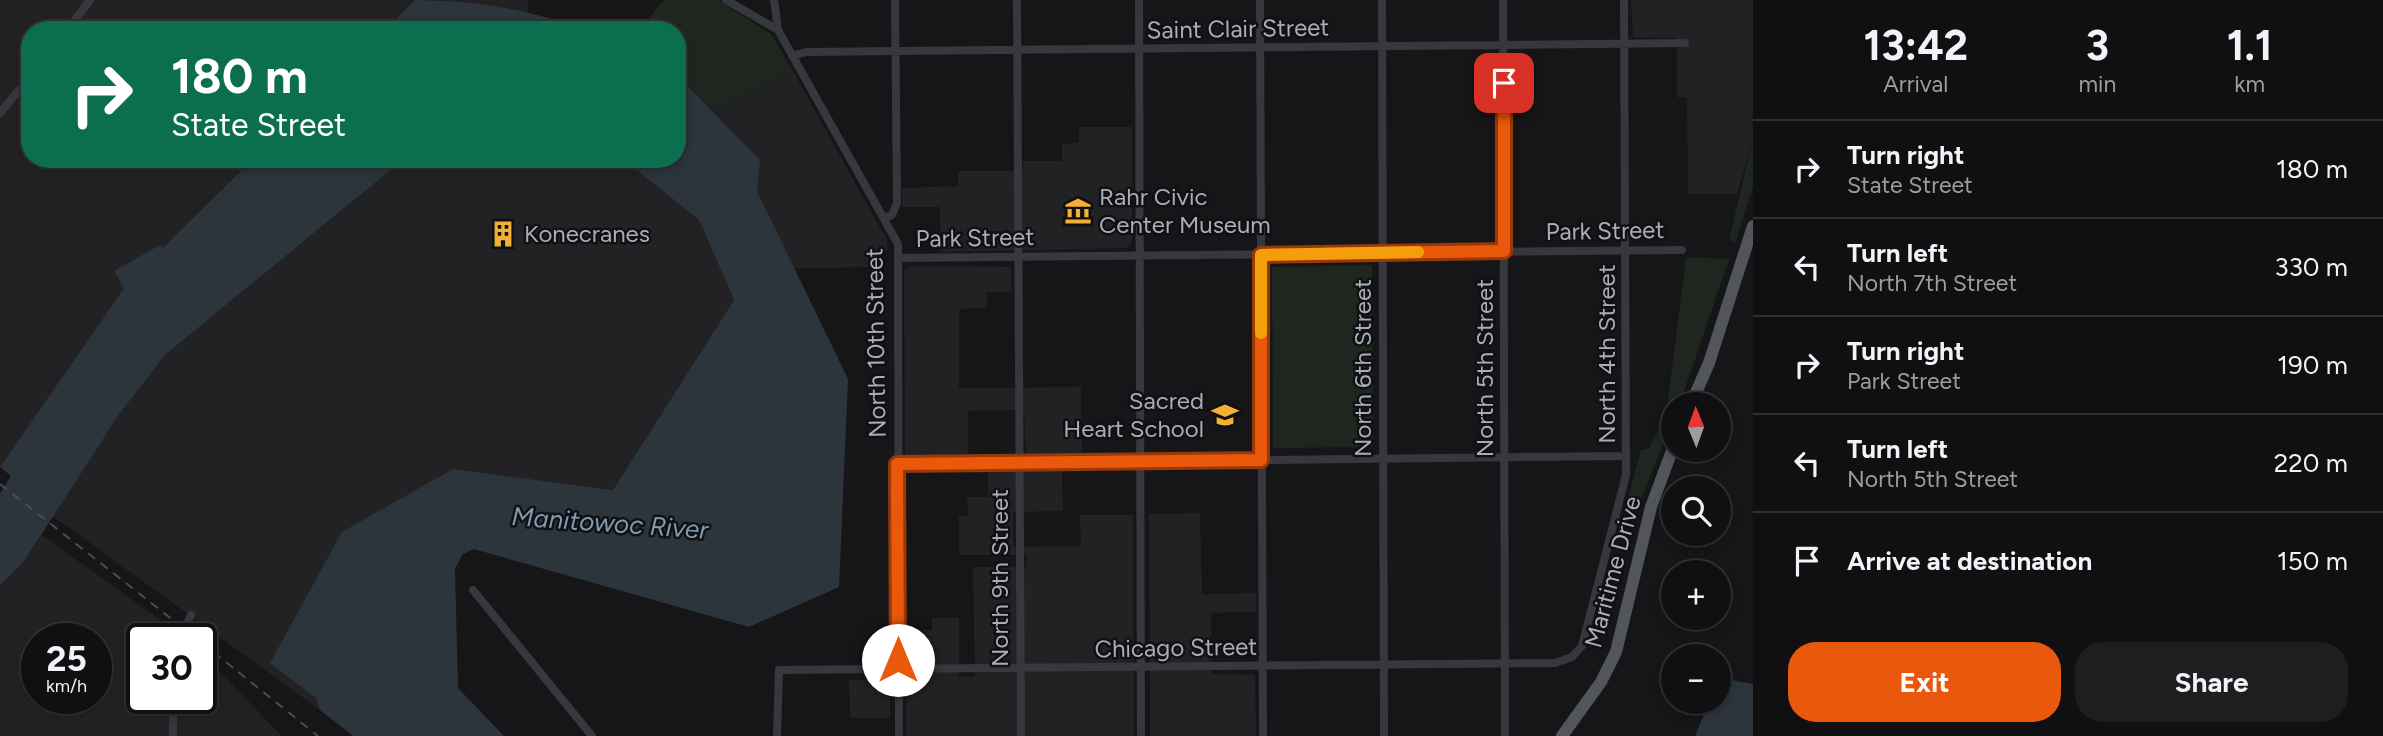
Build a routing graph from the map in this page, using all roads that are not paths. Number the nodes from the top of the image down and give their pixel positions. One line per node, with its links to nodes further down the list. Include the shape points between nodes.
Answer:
1 (90, 0): 11 (street)
2 (726, 0): 12 (street)
3 (774, 0): 12 (street)
4 (895, 0): 20 (street, North 10th Street)
5 (1017, 0): 18 (street, North 9th Street)
6 (1139, 0): 19 (street)
7 (1260, 0): 17 (street)
8 (1382, 0): 15 (street, North 6th Street)
9 (1503, 0): 16 (street, North 5th Street)
10 (1625, 0): 14 (street, North 4th Street)
11 (74, 21)
12 (778, 30): 21 (street)
13 (1685, 43): 14 (street, Saint Clair Street)
14 (1625, 44): 16 (street, Saint Clair Street); 26 (street, North 4th Street)
15 (1382, 46): 16 (street, Saint Clair Street); 17 (street, Saint Clair Street); 29 (street, North 6th Street)
16 (1503, 46): 28 (street, North 5th Street)
17 (1260, 48): 19 (street, Saint Clair Street); 31 (street)
18 (1017, 50): 19 (street, Saint Clair Street); 20 (street, Saint Clair Street); 32 (street, North 9th Street)
19 (1139, 50): 30 (street)
20 (895, 52): 21 (street, Saint Clair Street); 24 (street, North 10th Street, via 897,203 892,215)
21 (792, 56): 24 (street)
22 (21, 88): 23 (street)
23 (0, 113)
24 (884, 218): 33 (street, North 10th Street, via 898,244)
25 (1753, 226): 34 (main road)
26 (1626, 250): 27 (street, Park Street); 28 (street, Park Street); 35 (street, North 4th Street)
27 (1682, 250)
28 (1504, 251): 29 (street, Park Street); 36 (street, North 5th Street)
29 (1382, 253): 31 (street, Park Street); 37 (street, North 6th Street)
30 (1140, 255): 31 (street, Park Street); 32 (street, Park Street); 39 (street)
31 (1261, 255): 38 (street)
32 (1018, 257): 33 (street, Park Street); 40 (street, North 9th Street)
33 (898, 258): 42 (street, North 10th Street)
34 (1696, 392)
35 (1626, 456): 36 (street); 46 (street, North 4th Street, via 1626,475 1582,646)
36 (1505, 458): 37 (street); 47 (street, North 5th Street)
37 (1383, 459): 38 (street); 48 (street, North 6th Street)
38 (1261, 460): 39 (street); 49 (street)
39 (1140, 461): 40 (street); 50 (street)
40 (1018, 462): 42 (street); 51 (street, North 9th Street)
41 (1668, 462): 63 (main road, Maritime Drive, via 1651,507 1616,652)
42 (897, 464): 52 (street, North 10th Street)
43 (473, 590): 55 (street)
44 (191, 615): 45 (street)
45 (187, 623)
46 (1572, 657): 47 (street, Chicago Street, via 1555,663)
47 (1505, 663): 48 (street, Chicago Street); 62 (street, North 5th Street)
48 (1384, 665): 49 (street, Chicago Street); 61 (street, North 6th Street)
49 (1263, 666): 50 (street, Chicago Street); 60 (street)
50 (1141, 668): 51 (street, Chicago Street); 59 (street)
51 (1020, 669): 52 (street, Chicago Street); 58 (street, North 9th Street)
52 (898, 670): 56 (street, Chicago Street, via 779,670); 57 (street, North 10th Street)
53 (173, 714): 54 (street)
54 (173, 736)
55 (592, 736)
56 (777, 736)
57 (898, 736)
58 (1021, 736)
59 (1141, 736)
60 (1262, 736)
61 (1384, 736)
62 (1505, 736)
63 (1562, 736)

